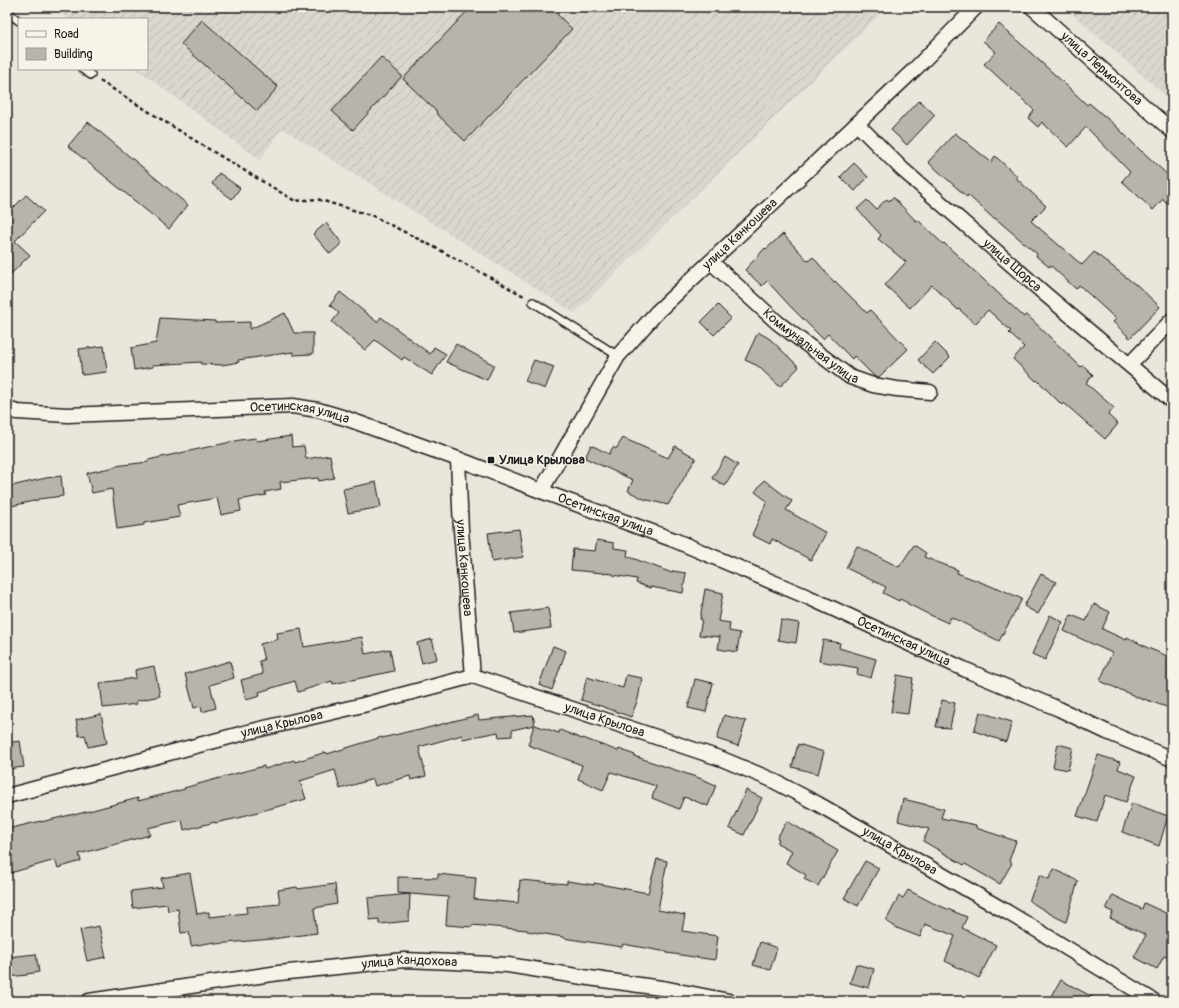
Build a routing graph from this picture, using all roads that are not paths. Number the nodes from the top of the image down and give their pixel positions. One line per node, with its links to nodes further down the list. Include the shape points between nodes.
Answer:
1 (976, 7): 7 (street, улица Канкошева)
2 (1032, 7): 8 (street, улица Лермонтова)
3 (7, 12): 4 (lane)
4 (18, 20)
5 (84, 70): 6 (lane)
6 (91, 75)
7 (857, 124): 9 (street, улица Канкошева); 13 (street, улица Щорса, via 1003,258)
8 (1172, 131)
9 (711, 262): 12 (street, улица Канкошева, via 657,312); 14 (street, Коммунальная улица, via 778,323 850,377 873,385)
10 (533, 302): 12 (lane)
11 (1172, 320): 13 (street)
12 (618, 356): 18 (street, улица Канкошева)
13 (1130, 364): 15 (street, улица Щорса)
14 (930, 392)
15 (1172, 401)
16 (7, 409): 17 (street, Осетинская улица, via 17,412 68,415 293,406 345,418)
17 (458, 459): 18 (street, Осетинская улица); 19 (street, улица Канкошева)
18 (542, 491): 20 (street, Осетинская улица, via 674,540)
19 (473, 676): 21 (street, улица Крылова); 24 (street, улица Крылова, via 722,759 770,779 1007,912)
20 (1172, 759)
21 (7, 796)
22 (89, 1001): 23 (street, улица Кандохова, via 279,973 404,960 508,965 668,989)
23 (729, 1001)
24 (1154, 1001)

